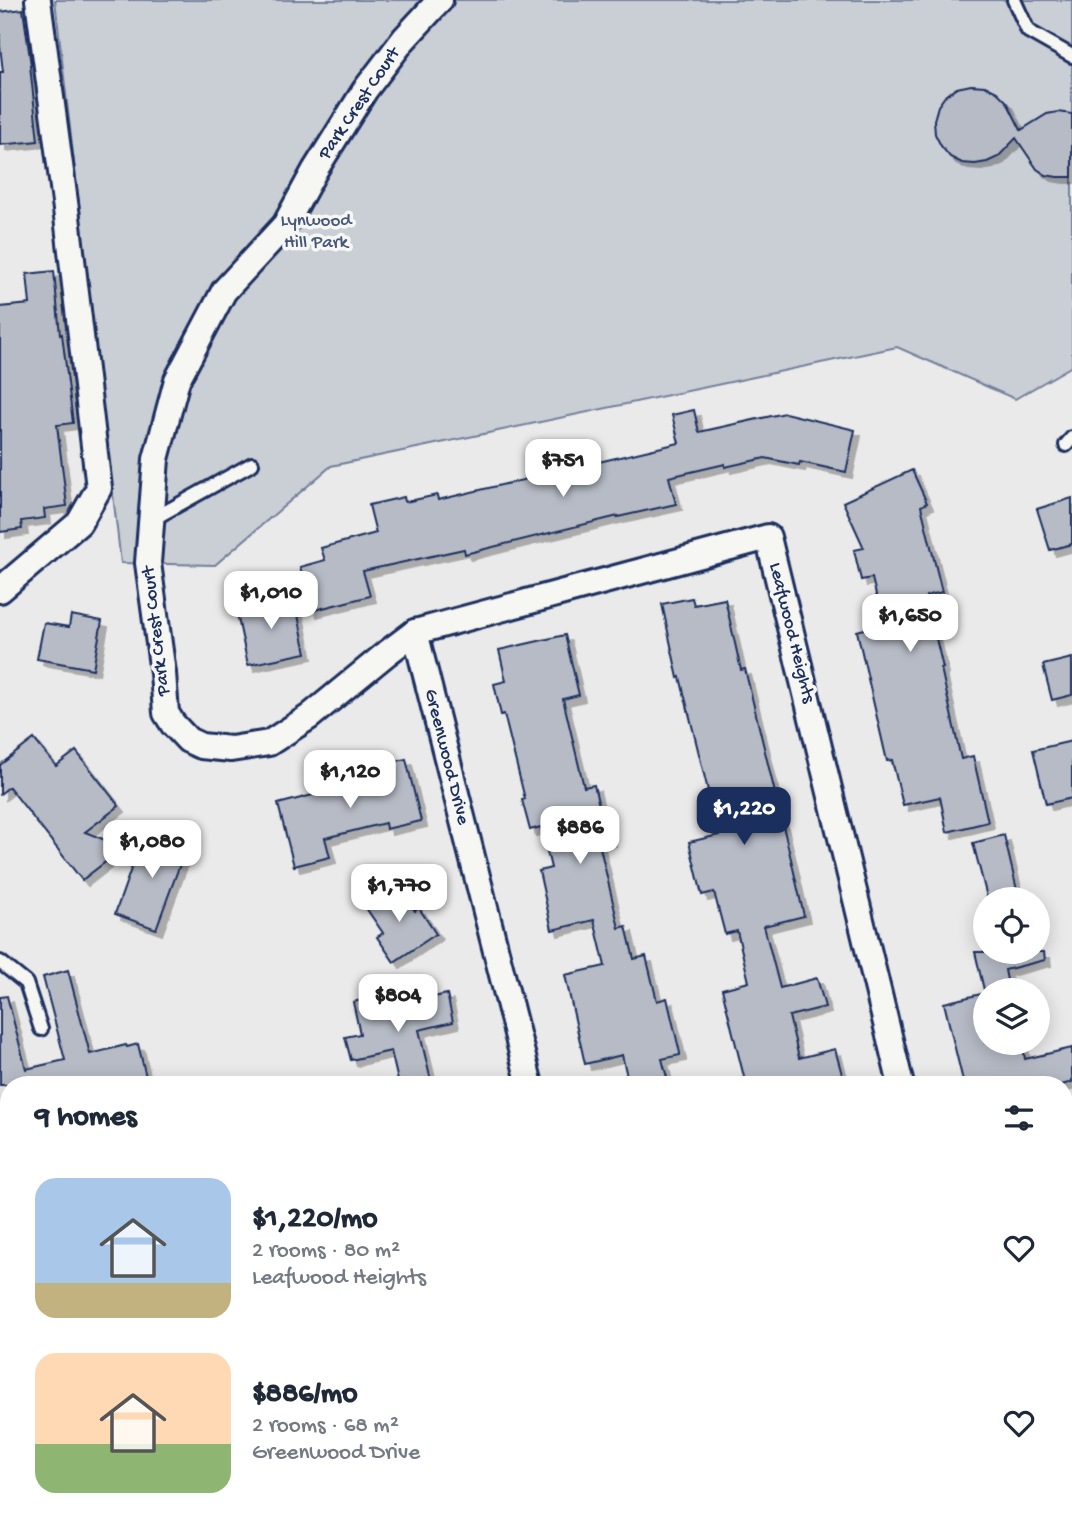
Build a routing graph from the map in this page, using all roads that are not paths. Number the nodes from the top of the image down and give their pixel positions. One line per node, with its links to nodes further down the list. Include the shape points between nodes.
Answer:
1 (38, 0): 7 (street, via 99,488 79,523)
2 (440, 0): 6 (street, Park Crest Court, via 365,90 285,225 224,291 177,380 156,459)
3 (1014, 0): 4 (lane, via 1028,31)
4 (1072, 56)
5 (252, 464): 6 (lane)
6 (150, 520): 8 (street, Park Crest Court, via 148,563 166,713 188,740 201,746 231,749 269,743 309,717)
7 (0, 590)
8 (415, 632): 11 (street, Greenwood Drive); 12 (street, Leafwood Heights, via 768,537)
9 (0, 962): 10 (lane, via 26,983)
10 (41, 1029)
11 (528, 1076)
12 (899, 1076)

